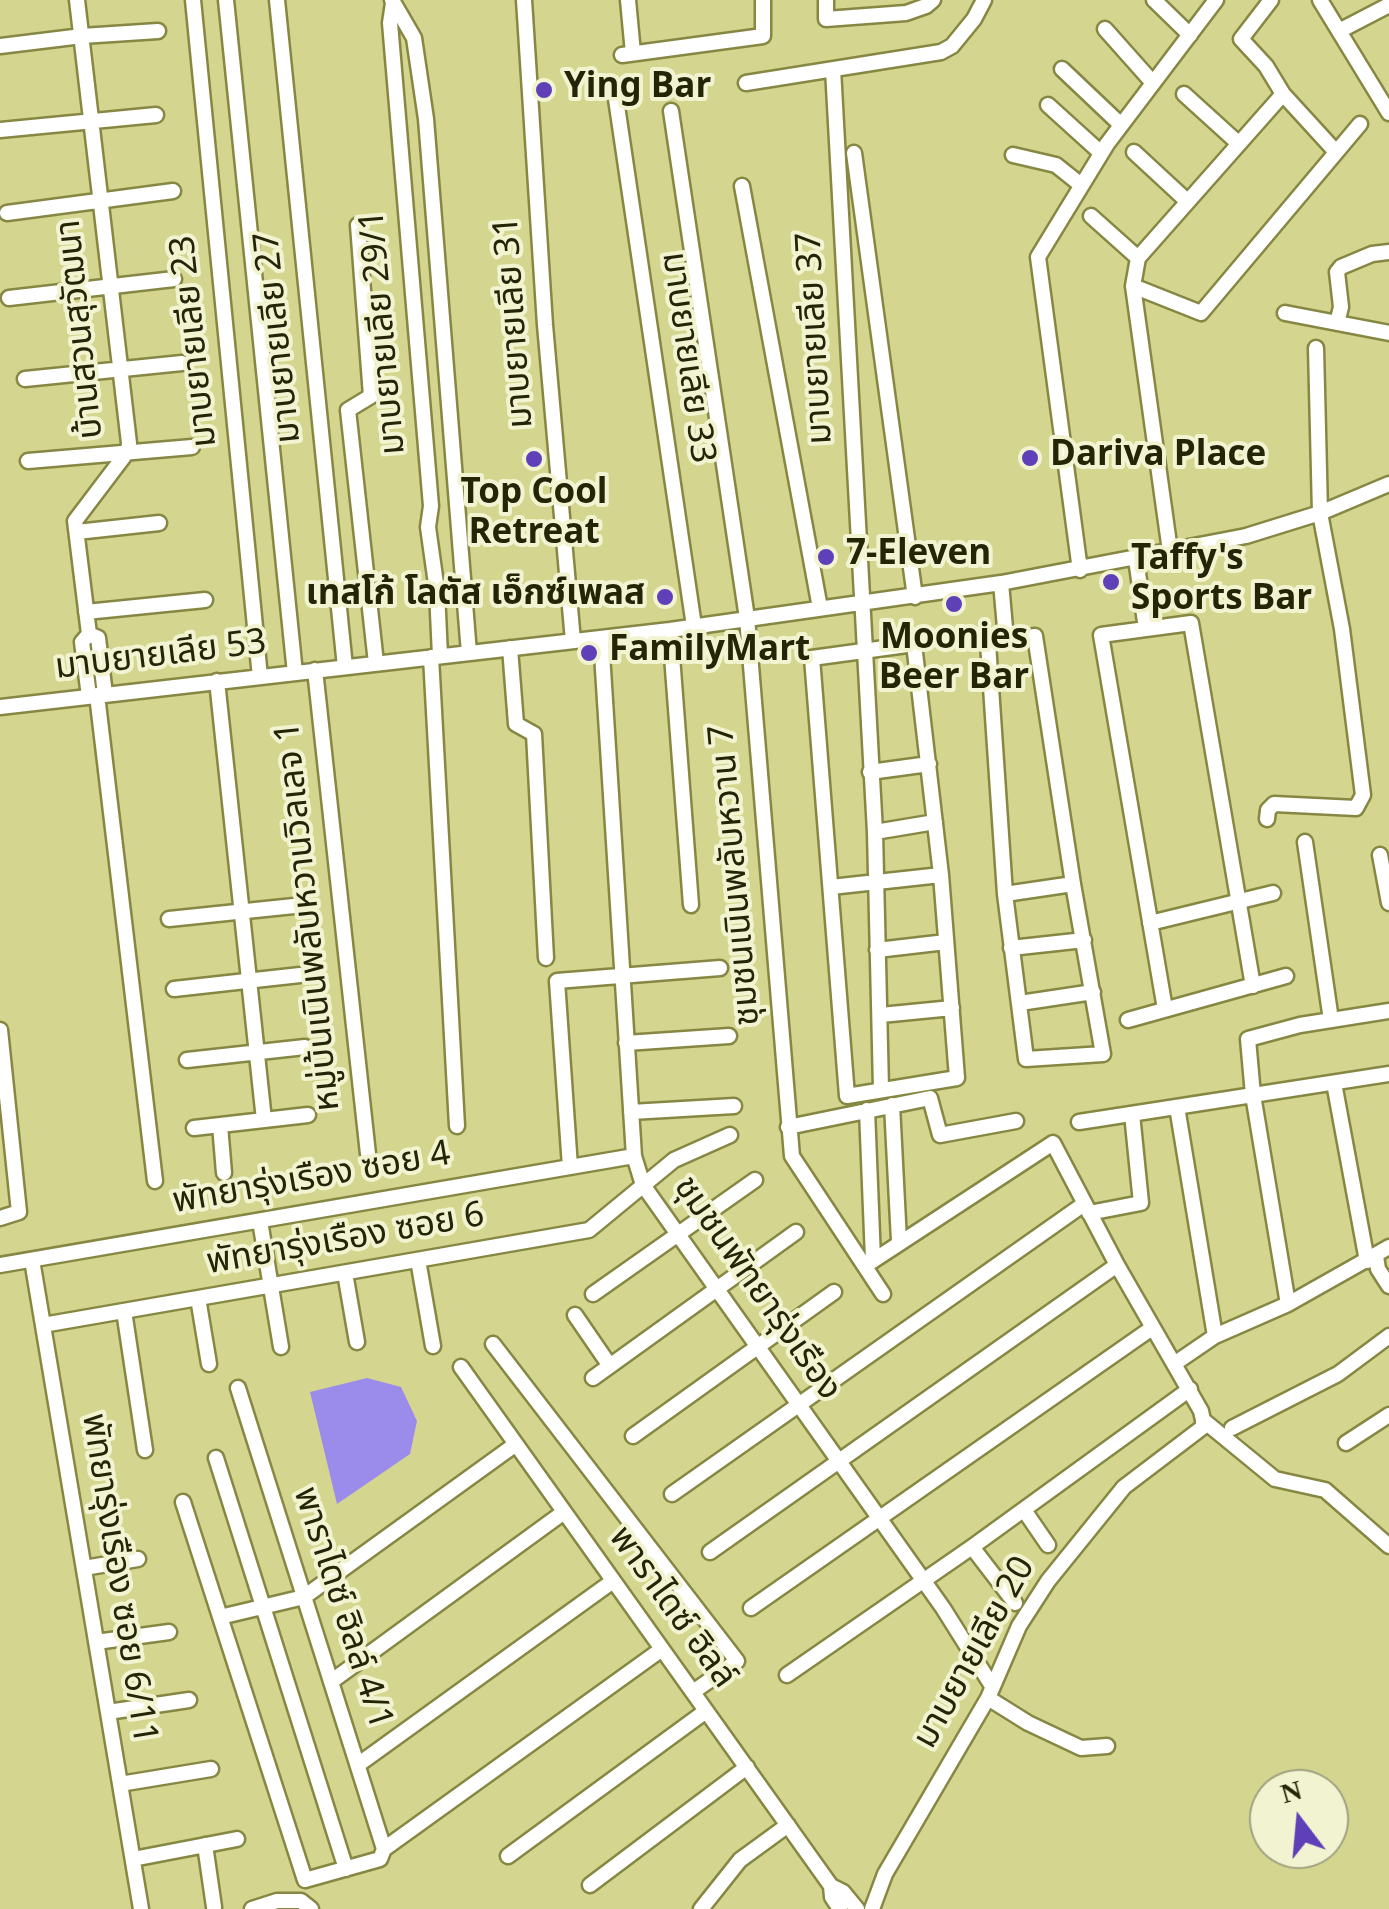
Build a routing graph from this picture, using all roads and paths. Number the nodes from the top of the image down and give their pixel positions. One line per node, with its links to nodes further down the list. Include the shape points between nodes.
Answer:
1 (78, 0): 23 (street, บ้านสวนสุวัฒนา)
2 (192, 0): 98 (street, มาบยายเลีย 23)
3 (226, 0): 97 (street)
4 (277, 0): 95 (street, มาบยายเลีย 27)
5 (524, 0): 89 (street, มาบยายเลีย 31)
6 (628, 0): 7 (street, via 627,54 763,36)
7 (763, 0)
8 (826, 0): 18 (street, via 826,19)
9 (860, 0): 18 (street)
10 (984, 0): 25 (street, via 941,52)
11 (1154, 0): 22 (street)
12 (1271, 0): 30 (street, via 1241,40)
13 (1320, 0): 21 (street)
14 (392, 1): 91 (street, via 414,38 426,118); 93 (street, มาบยายเลีย 29/1, via 432,506)
15 (1214, 1): 22 (street)
16 (929, 2): 18 (street, via 906,13)
17 (1389, 5): 21 (street)
18 (861, 16)
19 (1105, 29): 28 (street)
20 (158, 31): 23 (street)
21 (1339, 31): 34 (street)
22 (1190, 35): 28 (street)
23 (82, 36): 24 (street); 36 (street, บ้านสวนสุวัฒนา)
24 (0, 46)
25 (833, 69): 27 (street); 80 (street, มาบยายเลีย 37)
26 (1062, 69): 38 (street)
27 (746, 82)
28 (1153, 83): 38 (street)
29 (1184, 94): 40 (street)
30 (1282, 94): 40 (street); 42 (street)
31 (616, 99): 84 (street, มาบยายเลีย 33)
32 (1048, 105): 44 (street)
33 (671, 111): 83 (street, ชุมชนเนินพลับหวาน 7)
34 (1389, 113)
35 (156, 114): 36 (street)
36 (91, 121): 39 (street); 49 (street, บ้านสวนสุวัฒนา)
37 (1360, 124): 42 (street)
38 (1121, 125): 44 (street)
39 (0, 130)
40 (1238, 143): 50 (street)
41 (1134, 152): 50 (street)
42 (1336, 152): 58 (street, via 1201,312)
43 (854, 153): 78 (street)
44 (1101, 153): 47 (street)
45 (1014, 155): 47 (street, via 1056,165)
46 (742, 186): 81 (street)
47 (1082, 186): 76 (street, via 1038,257)
48 (173, 191): 49 (street)
49 (100, 201): 51 (street); 57 (street, บ้านสวนสุวัฒนา)
50 (1188, 201): 55 (street)
51 (7, 213)
52 (1090, 216): 55 (street)
53 (358, 226): 94 (street, via 371,396 348,410)
54 (1389, 252): 61 (street, via 1337,272)
55 (1138, 258): 58 (street)
56 (174, 279): 57 (street)
57 (112, 285): 59 (street); 65 (street, บ้านสวนสุวัฒนา)
58 (1133, 286): 74 (street)
59 (9, 298)
60 (1284, 312): 61 (street)
61 (1337, 322): 62 (street)
62 (1389, 333)
63 (1316, 348): 71 (street)
64 (182, 363): 65 (street)
65 (120, 369): 66 (street); 68 (street, บ้านสวนสุวัฒนา)
66 (26, 379)
67 (192, 446): 68 (street)
68 (128, 451): 69 (street); 73 (street, บ้านสวนสุวัฒนา, via 75,521)
69 (28, 461)
70 (1389, 484): 71 (street, มาบยายเลีย 53)
71 (1320, 513): 74 (street, มาบยายเลีย 53); 104 (street, via 1363,795 1356,808 1274,804)
72 (159, 523): 73 (street)
73 (77, 532): 82 (street)
74 (1170, 551): 75 (street, มาบยายเลีย 53)
75 (1136, 559): 76 (street, มาบยายเลีย 53); 85 (street)
76 (1080, 570): 77 (street, มาบยายเลีย 53)
77 (1001, 584): 78 (street, มาบยายเลีย 53); 88 (street)
78 (916, 597): 80 (street, มาบยายเลีย 53)
79 (204, 600): 82 (street)
80 (863, 603): 81 (street, มาบยายเลีย 53); 92 (street, มาบยายเลีย 37)
81 (820, 608): 83 (street, มาบยายเลีย 53)
82 (86, 612): 100 (street, via 89,634 98,638)
83 (747, 618): 84 (street, มาบยายเลีย 53); 164 (street, ชุมชนเนินพลับหวาน 7)
84 (694, 626): 86 (street, มาบยายเลีย 53)
85 (1146, 629): 115 (street, via 1192,623); 121 (street, via 1101,635)
86 (670, 630): 87 (street, มาบยายเลีย 53); 117 (street)
87 (601, 638): 89 (street, มาบยายเลีย 53); 129 (street, ชุมชนพัทยารุ่งเรือง)
88 (1006, 639): 111 (street, via 1035,636); 114 (street, via 988,643)
89 (573, 641): 90 (street, มาบยายเลีย 53)
90 (510, 648): 91 (street, มาบยายเลีย 53); 126 (street, via 516,724 534,734)
91 (469, 652): 93 (street, มาบยายเลีย 53)
92 (864, 652): 102 (street, via 914,644); 103 (street, มาบยายเลีย 37); 112 (street, via 812,658)
93 (435, 656): 94 (street, มาบยายเลีย 53); 163 (street, มาบยายเลีย 29/1)
94 (376, 663): 95 (street, มาบยายเลีย 53)
95 (346, 667): 96 (street, มาบยายเลีย 53)
96 (315, 670): 97 (street, มาบยายเลีย 53); 167 (street, หมู่บ้นเนินพลับหวานวิลเลจ 1)
97 (296, 672): 98 (street, มาบยายเลีย 53)
98 (260, 677): 99 (street, มาบยายเลีย 53)
99 (217, 681): 100 (street, มาบยายเลีย 53); 119 (street)
100 (97, 695): 101 (street, มาบยายเลีย 53); 172 (street)
101 (0, 707)
102 (929, 764): 103 (street); 105 (street)
103 (870, 772): 106 (street, มาบยายเลีย 37)
104 (1267, 820)
105 (935, 822): 106 (street); 109 (street)
106 (875, 832): 110 (street, มาบยายเลีย 37)
107 (1305, 842): 141 (street)
108 (1380, 856): 116 (street)
109 (941, 875): 110 (street); 123 (street)
110 (876, 882): 112 (street); 125 (street, มาบยายเลีย 37)
111 (1073, 884): 114 (street); 122 (street)
112 (831, 887): 150 (street, via 848,1096)
113 (1273, 893): 115 (street)
114 (1005, 894): 124 (street)
115 (1238, 900): 121 (street); 132 (street)
116 (1389, 903)
117 (691, 905)
118 (294, 906): 119 (street)
119 (242, 912): 120 (street); 131 (street)
120 (169, 919)
121 (1150, 923): 137 (street)
122 (1084, 940): 124 (street); 134 (street)
123 (946, 942): 125 (street); 136 (street)
124 (1011, 948): 135 (street)
125 (877, 950): 139 (street, มาบยายเลีย 37)
126 (546, 958)
127 (720, 968): 129 (street)
128 (300, 975): 131 (street)
129 (622, 976): 144 (street, ชุมชนพัทยารุ่งเรือง); 169 (street, via 557,980)
130 (1286, 976): 132 (street)
131 (250, 981): 133 (street); 146 (street)
132 (1253, 986): 137 (street)
133 (174, 989)
134 (1093, 992): 135 (street); 135 (street, via 1103,1054 1026,1059)
135 (1020, 1003)
136 (952, 1008): 139 (street); 150 (street, via 957,1078)
137 (1166, 1009): 140 (street)
138 (1389, 1010): 141 (street)
139 (881, 1016): 150 (street, มาบยายเลีย 37)
140 (1128, 1020)
141 (1331, 1020): 151 (street, via 1248,1040)
142 (0, 1030): 175 (street, via 19,1212)
143 (729, 1036): 144 (street)
144 (626, 1043): 156 (street, ชุมชนพัทยารุ่งเรือง)
145 (305, 1047): 146 (street)
146 (257, 1052): 147 (street); 159 (street)
147 (187, 1060)
148 (1389, 1074): 149 (street)
149 (1334, 1083): 151 (street); 181 (street)
150 (881, 1089)
151 (1253, 1095): 154 (street); 196 (street)
152 (892, 1105): 155 (street); 160 (street, via 930,1098 940,1135); 179 (street)
153 (734, 1106): 156 (street)
154 (1177, 1107): 157 (street); 201 (street)
155 (867, 1110): 164 (street); 184 (street)
156 (631, 1112): 168 (street, ชุมชนพัทยารุ่งเรือง)
157 (1132, 1114): 161 (street); 174 (street, via 1142,1204)
158 (308, 1116): 159 (street)
159 (264, 1120): 162 (street)
160 (1016, 1122)
161 (1080, 1122)
162 (220, 1125): 165 (street); 170 (street)
163 (458, 1126)
164 (788, 1127): 184 (street, ชุมชนเนินพลับหวาน 7, via 792,1156)
165 (194, 1128)
166 (730, 1135): 173 (street, พัทยารุ่งเรือง ซอย 6, via 674,1160)
167 (368, 1154)
168 (634, 1156): 169 (street, พัทยารุ่งเรือง ซอย 4); 173 (street, ชุมชนพัทยารุ่งเรือง)
169 (570, 1167): 176 (street, พัทยารุ่งเรือง ซอย 4)
170 (224, 1173)
171 (755, 1180): 178 (street)
172 (156, 1181)
173 (643, 1185): 178 (street, ชุมชนพัทยารุ่งเรือง); 183 (street, พัทยารุ่งเรือง ซอย 6, via 589,1230)
174 (1086, 1209): 179 (street, via 1053,1143); 185 (street); 215 (street)
175 (0, 1218)
176 (260, 1220): 182 (street, พัทยารุ่งเรือง ซอย 4); 189 (street)
177 (796, 1232): 191 (street)
178 (677, 1233): 191 (street, ชุมชนพัทยารุ่งเรือง); 193 (street)
179 (899, 1242): 184 (street)
180 (1389, 1247): 181 (street)
181 (1371, 1258): 187 (street); 190 (street); 196 (street)
182 (32, 1260): 186 (street, พัทยารุ่งเรือง ซอย 4); 199 (street, พัทยารุ่งเรือง ซอย 6/11)
183 (418, 1260): 188 (street, พัทยารุ่งเรือง ซอย 6); 205 (street)
184 (869, 1262): 194 (street, ชุมชนเนินพลับหวาน 7)
185 (1117, 1265): 200 (street); 224 (street)
186 (0, 1266)
187 (1389, 1266)
188 (345, 1272): 189 (street, พัทยารุ่งเรือง ซอย 6); 203 (street)
189 (270, 1286): 195 (street, พัทยารุ่งเรือง ซอย 6); 207 (street)
190 (1389, 1286)
191 (717, 1290): 206 (street, ชุมชนพัทยารุ่งเรือง); 210 (street)
192 (834, 1292): 206 (street)
193 (593, 1294)
194 (883, 1294)
195 (198, 1298): 197 (street, พัทยารุ่งเรือง ซอย 6); 208 (street)
196 (1288, 1304): 201 (street)
197 (124, 1311): 199 (street, พัทยารุ่งเรือง ซอย 6); 222 (street)
198 (575, 1315): 210 (street)
199 (43, 1325): 235 (street, พัทยารุ่งเรือง ซอย 6/11)
200 (1152, 1328): 209 (street); 229 (street)
201 (1215, 1336): 209 (street)
202 (1389, 1336): 218 (street, via 1338,1374)
203 (357, 1342)
204 (494, 1344): 248 (street, via 737,1661)
205 (434, 1346)
206 (758, 1346): 215 (street, ชุมชนพัทยารุ่งเรือง); 219 (street)
207 (281, 1348)
208 (209, 1364)
209 (1174, 1364): 214 (street)
210 (610, 1366): 212 (street)
211 (460, 1368): 221 (street, พาราไดซ์ ฮิลล์)
212 (594, 1378)
213 (238, 1388): 238 (street, พาราไดซ์ ฮิลล์ 4/1)
214 (1190, 1389): 216 (street); 227 (street)
215 (798, 1403): 224 (street, ชุมชนพัทยารุ่งเรือง); 225 (street)
216 (1203, 1420): 230 (street, via 1275,1479 1325,1490); 249 (street, มาบยายเลีย 20, via 1203,1427 1124,1487 1084,1534 1020,1626)
217 (1387, 1420): 220 (street)
218 (1232, 1428)
219 (634, 1436)
220 (1346, 1443)
221 (516, 1444): 228 (street, พาราไดซ์ ฮิลล์); 238 (street)
222 (145, 1450)
223 (216, 1458): 240 (street)
224 (838, 1460): 229 (street, ชุมชนพัทยารุ่งเรือง); 233 (street)
225 (672, 1494)
226 (183, 1502): 242 (street)
227 (1024, 1510): 231 (street); 232 (street)
228 (564, 1512): 236 (street, พาราไดซ์ ฮิลล์); 247 (street)
229 (880, 1519): 237 (street, ชุมชนพัทยารุ่งเรือง); 241 (street)
230 (1387, 1539)
231 (1048, 1545)
232 (972, 1548): 237 (street); 239 (street)
233 (710, 1552)
234 (138, 1559): 235 (street)
235 (84, 1568): 244 (street, พัทยารุ่งเรือง ซอย 6/11)
236 (613, 1580): 245 (street, พาราไดซ์ ฮิลล์); 254 (street)
237 (924, 1582): 246 (street); 249 (street, ชุมชนพัทยารุ่งเรือง)
238 (304, 1597): 240 (street); 247 (street, พาราไดซ์ ฮิลล์ 4/1)
239 (1015, 1603)
240 (263, 1604): 242 (street); 264 (street)
241 (750, 1608)
242 (220, 1617): 264 (street, via 304,1880)
243 (169, 1632): 244 (street)
244 (96, 1642): 252 (street, พัทยารุ่งเรือง ซอย 6/11)
245 (662, 1648): 248 (street, พาราไดซ์ ฮิลล์); 261 (street)
246 (786, 1675)
247 (332, 1681): 254 (street, พาราไดซ์ ฮิลล์ 4/1)
248 (693, 1692): 251 (street, พาราไดซ์ ฮิลล์)
249 (990, 1692): 253 (street, via 1028,1723 1081,1748); 274 (street, มาบยายเลีย 20, via 885,1874)
250 (189, 1700): 252 (street)
251 (706, 1711): 255 (street, พาราไดซ์ ฮิลล์); 262 (street)
252 (108, 1712): 257 (street, พัทยารุ่งเรือง ซอย 6/11)
253 (1107, 1746)
254 (359, 1764): 261 (street, พาราไดซ์ ฮิลล์ 4/1)
255 (746, 1768): 258 (street, พาราไดซ์ ฮิลล์); 265 (street)
256 (211, 1769): 257 (street)
257 (120, 1784): 263 (street, พัทยารุ่งเรือง ซอย 6/11)
258 (788, 1826): 266 (street, พาราไดซ์ ฮิลล์); 271 (street, via 740,1860)
259 (237, 1839): 260 (street)
260 (205, 1845): 263 (street); 267 (street)
261 (384, 1849): 264 (street, via 380,1858)
262 (508, 1856)
263 (132, 1859): 268 (street, พัทยารุ่งเรือง ซอย 6/11)
264 (346, 1869)
265 (590, 1885)
266 (831, 1886): 272 (street, พาราไดซ์ ฮิลล์); 273 (street, พาราไดซ์ ฮิลล์)
267 (214, 1906)
268 (141, 1909)
269 (252, 1909): 270 (street, via 277,1901 301,1901)
270 (311, 1909)
271 (701, 1909)
272 (840, 1909)
273 (857, 1909)
274 (872, 1909)

